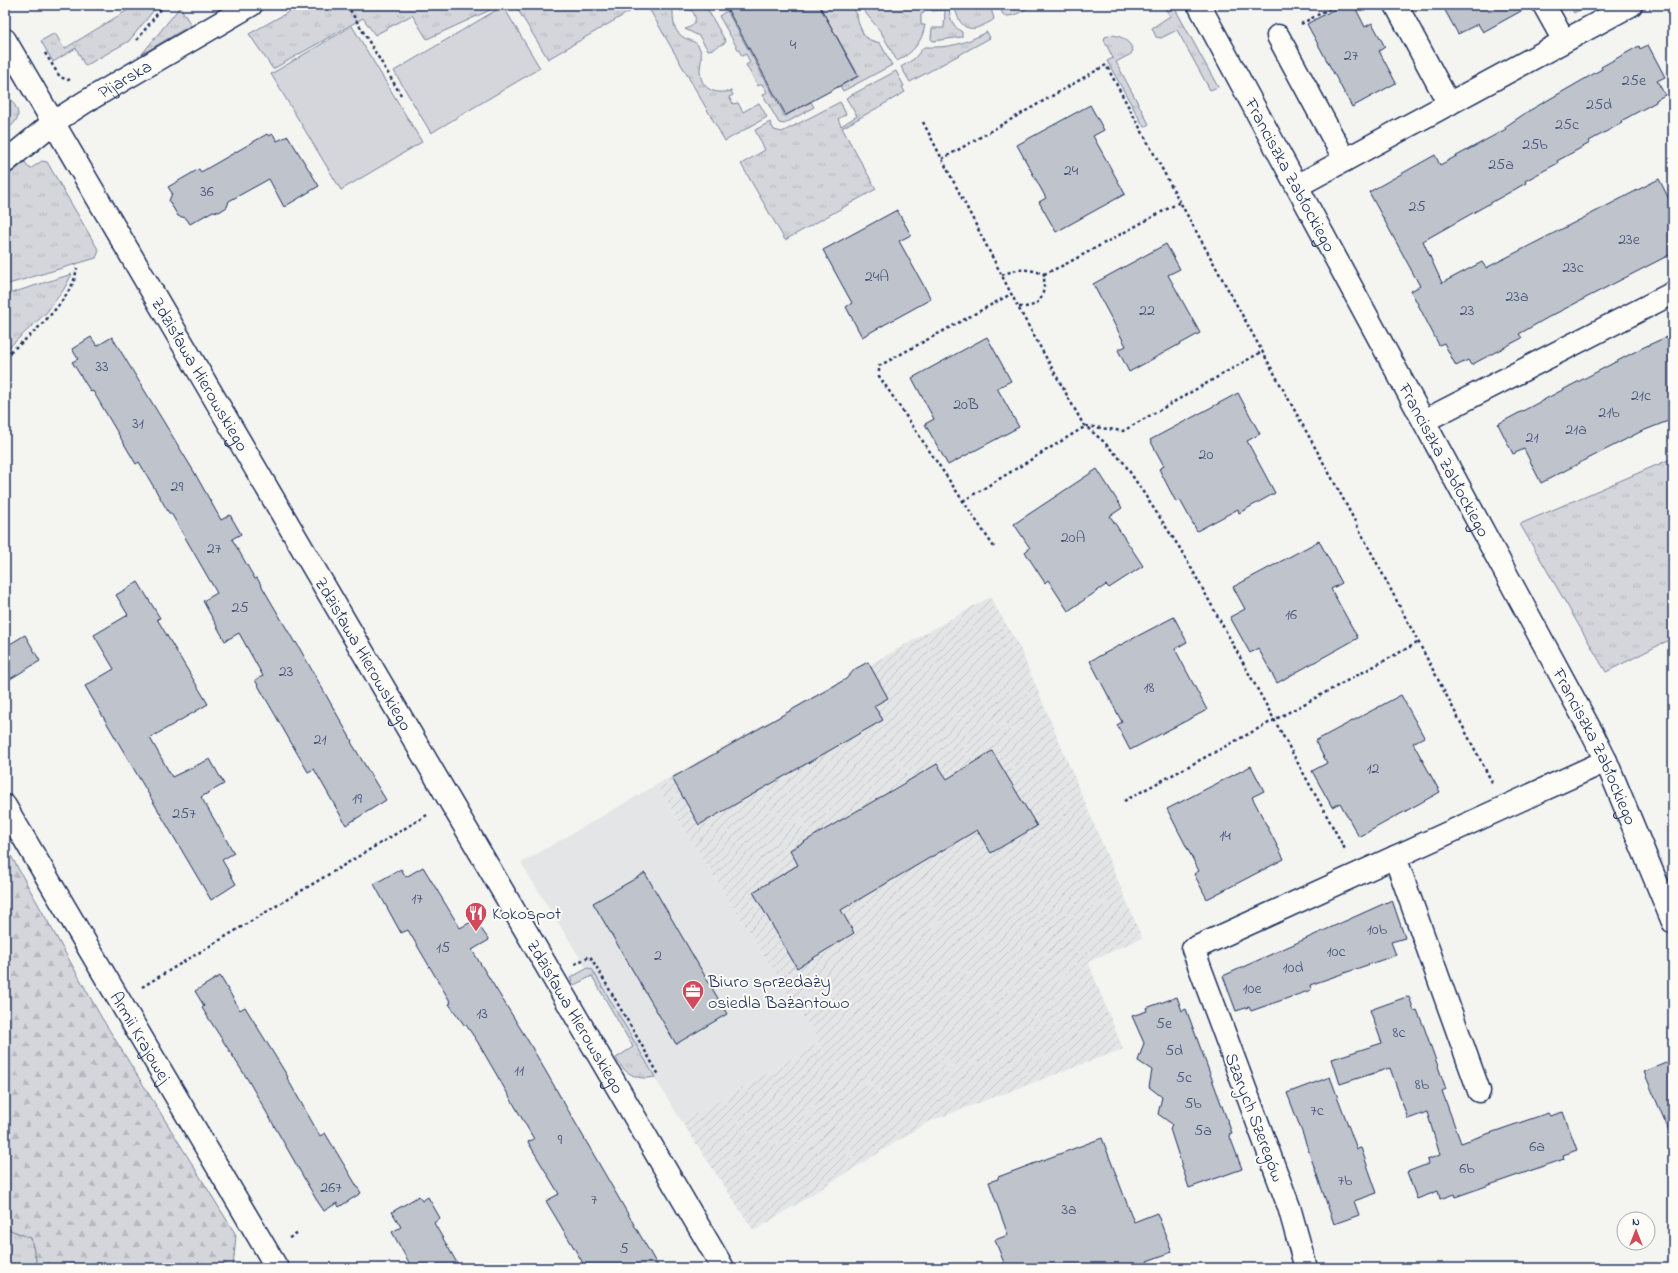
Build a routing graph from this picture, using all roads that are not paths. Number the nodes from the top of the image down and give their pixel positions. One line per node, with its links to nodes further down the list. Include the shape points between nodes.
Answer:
1 (251, 5): 10 (street, Pijarska)
2 (1198, 5): 13 (street, Franciszka Zabłockiego)
3 (1396, 5): 9 (street)
4 (1544, 5): 8 (street)
5 (1631, 5): 8 (street)
6 (1278, 36): 11 (street)
7 (5, 40): 10 (street, Zdzisława Hierowskiego)
8 (1564, 41): 9 (street)
9 (1449, 104): 11 (street)
10 (54, 122): 12 (street, Pijarska); 22 (street, Zdzisława Hierowskiego)
11 (1345, 160): 13 (street)
12 (5, 162)
13 (1297, 186): 15 (street, Franciszka Zabłockiego)
14 (1673, 293): 15 (street)
15 (1424, 421): 16 (street, Franciszka Zabłockiego)
16 (1606, 761): 18 (street); 19 (street, Franciszka Zabłockiego)
17 (5, 806): 21 (street, Armii Krajowej)
18 (1395, 857): 20 (street); 23 (street, Szarych Szeregów, via 1193,949 1289,1207)
19 (1673, 922)
20 (1479, 1091)
21 (277, 1268)
22 (723, 1268)
23 (1306, 1268)

